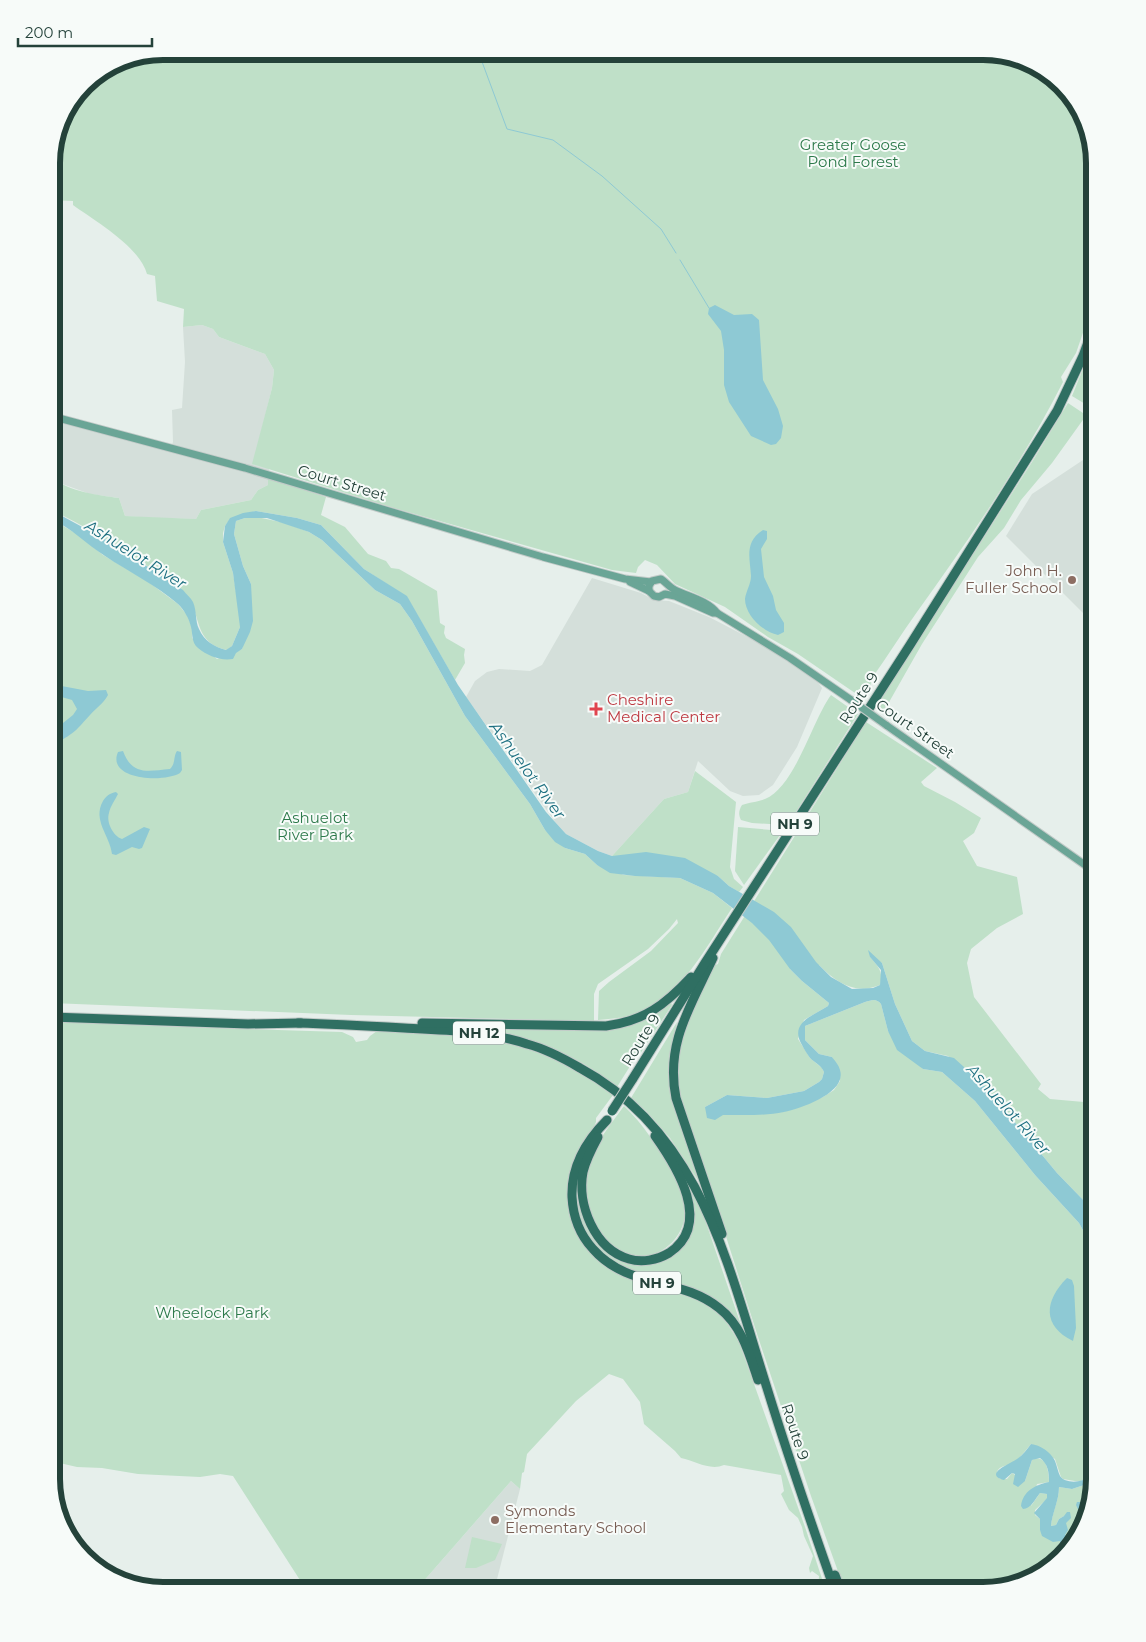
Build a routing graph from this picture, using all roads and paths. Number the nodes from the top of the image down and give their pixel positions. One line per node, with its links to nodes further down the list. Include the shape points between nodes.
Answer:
1 (1086, 346): 10 (highway, Route 9 / NH 9, via 1057,411)
2 (60, 418): 3 (main road, Court Street, via 245,468 462,534)
3 (625, 579): 4 (main road, Court Street); 6 (main road, Court Street)
4 (651, 582): 5 (main road, Court Street, via 658,579); 6 (main road)
5 (667, 586): 7 (main road); 8 (main road, Court Street, via 713,607)
6 (649, 591): 7 (main road, Court Street, via 656,597)
7 (665, 594): 8 (main road, Court Street)
8 (717, 612): 9 (main road, Court Street, bridge, via 790,658)
9 (1086, 866)
10 (728, 926): 11 (highway, Route 9 / NH 9); 16 (highway, NH 9, via 683,1020 673,1071 676,1098 722,1235)
11 (705, 963): 13 (highway, via 657,1008 619,1024); 15 (highway, Route 9 / NH 9, bridge)
12 (60, 1017): 13 (highway, NH 12)
13 (298, 1023): 14 (highway, NH 12, via 454,1030 516,1041 549,1052 594,1075)
14 (639, 1110): 15 (highway, via 676,1169 690,1213 685,1235 677,1246 650,1260 628,1259 612,1250 596,1233 586,1211 582,1193 584,1170); 16 (highway, NH 12, via 669,1144 690,1176)
15 (609, 1116): 17 (highway, NH 9, via 584,1149 572,1185 575,1216 584,1237 608,1264 625,1274 702,1297 725,1313 741,1333)
16 (733, 1281): 17 (highway, Route 9 / NH 9)
17 (784, 1442): 18 (highway, Route 9 / NH 9)
18 (833, 1582)

